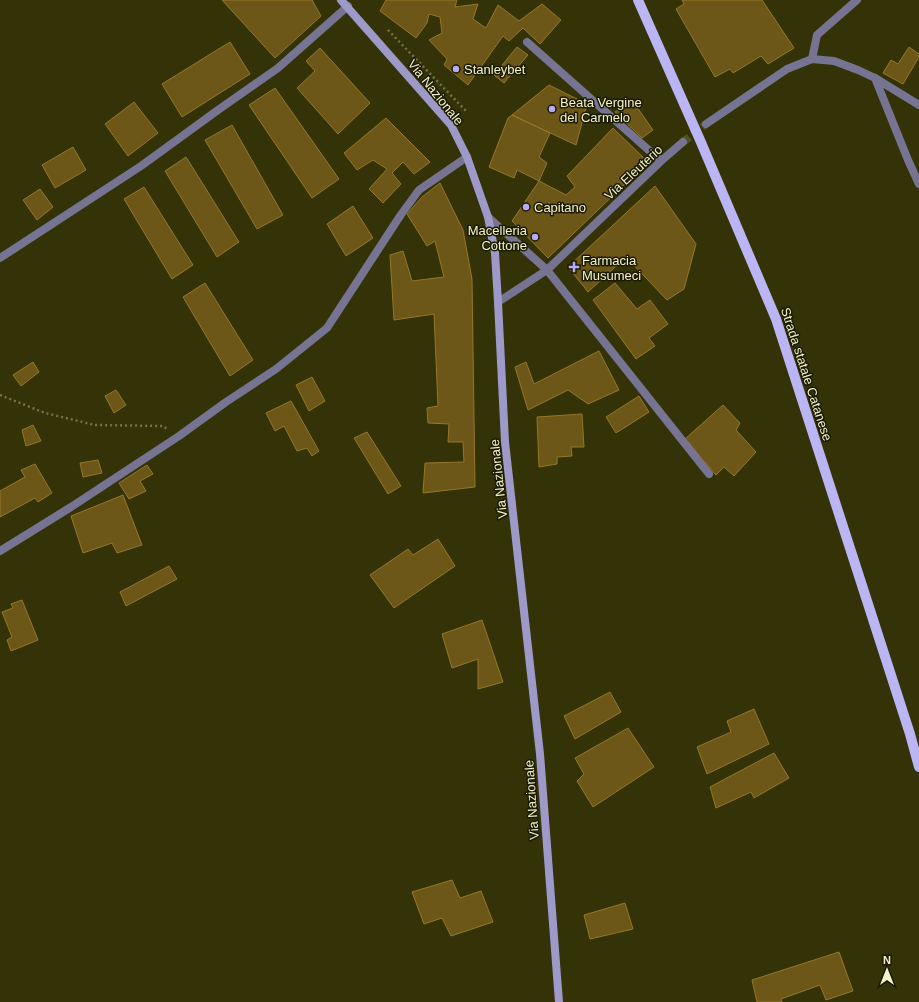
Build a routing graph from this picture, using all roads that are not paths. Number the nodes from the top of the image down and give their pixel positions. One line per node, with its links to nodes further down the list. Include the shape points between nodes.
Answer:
1 (342, 0): 4 (main road, Via Nazionale)
2 (638, 0): 20 (main road, Strada statale Catanese, via 776,319)
3 (858, 0): 6 (street, via 817,35)
4 (348, 6): 11 (main road, Via Nazionale, via 451,125); 15 (street, via 278,68 141,166)
5 (526, 42): 12 (street)
6 (812, 59): 7 (street, via 834,61); 9 (street, via 787,69)
7 (875, 78): 8 (street); 13 (street)
8 (919, 105)
9 (706, 124)
10 (683, 142): 12 (street, Via Eleuterio)
11 (467, 157): 14 (main road, Via Nazionale); 19 (street, via 419,190 327,328 276,369 179,436)
12 (661, 161): 16 (street, Via Eleuterio)
13 (919, 184)
14 (488, 217): 16 (street); 17 (main road, Via Nazionale, via 495,253)
15 (0, 258)
16 (546, 270): 17 (street, Via Eleuterio); 18 (street)
17 (498, 302): 21 (main road, Via Nazionale, via 505,442 540,754)
18 (709, 474)
19 (0, 551)
20 (919, 767)
21 (559, 1002)

